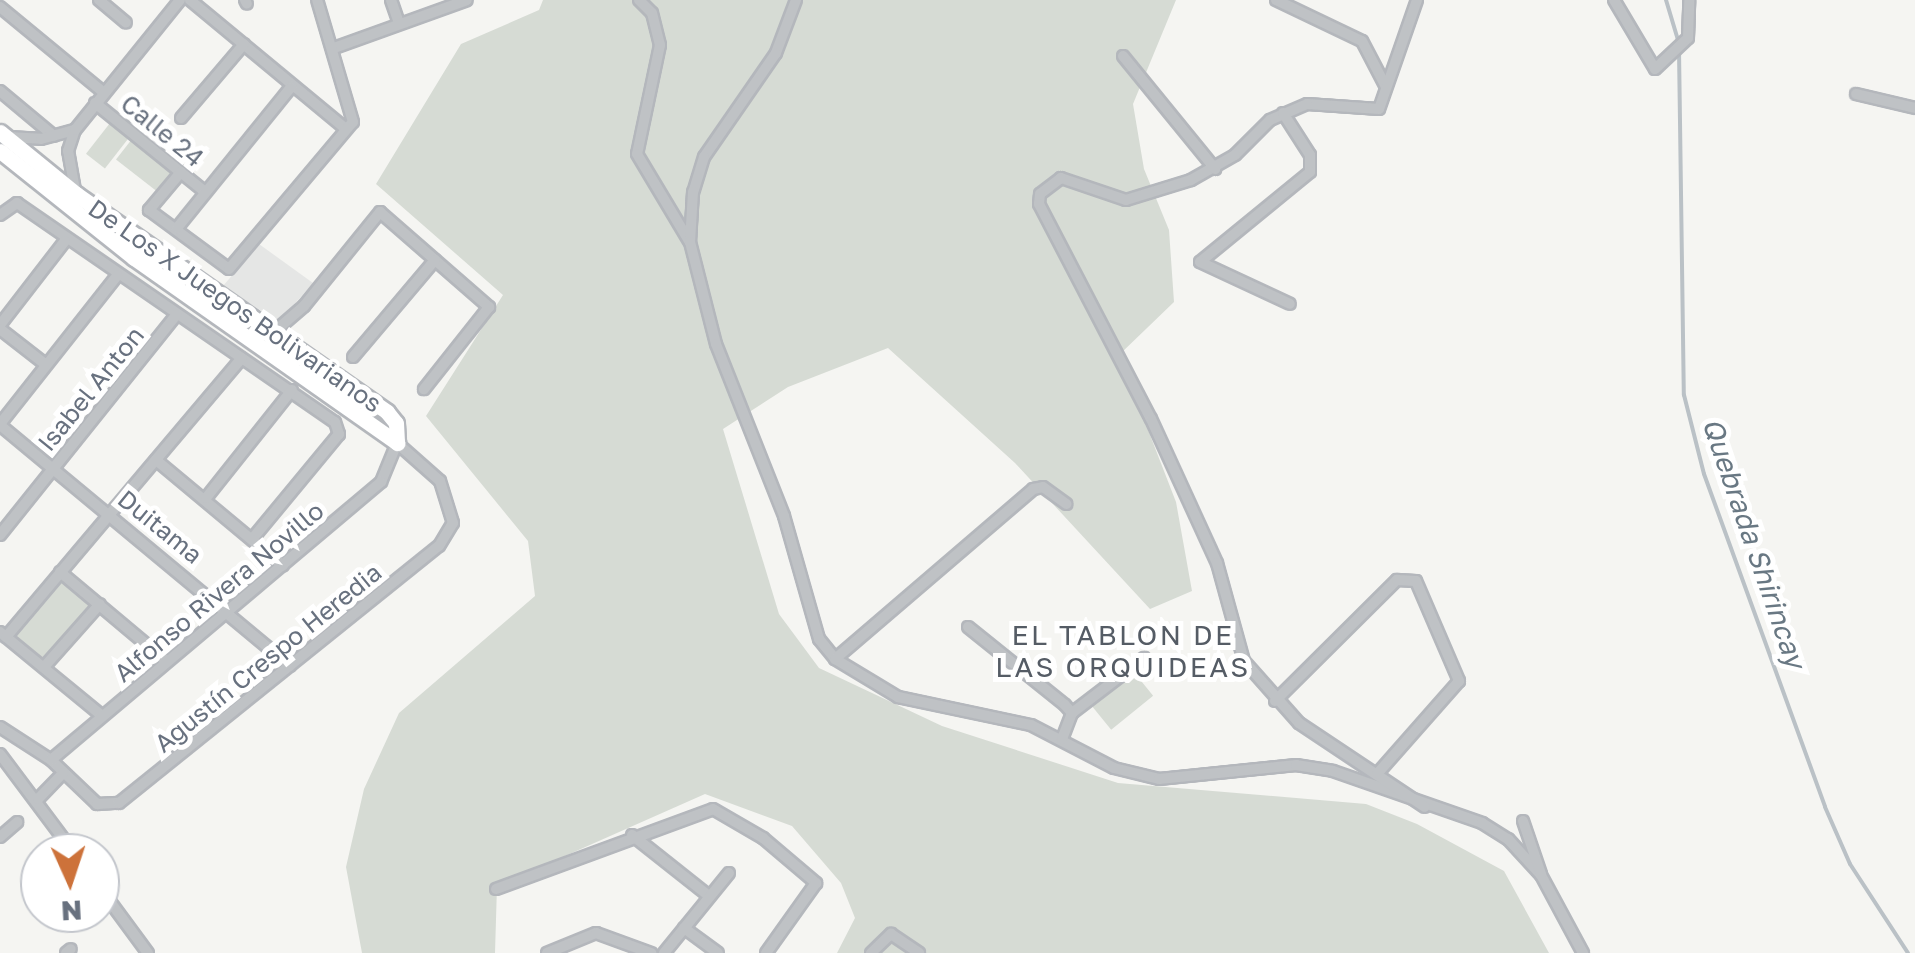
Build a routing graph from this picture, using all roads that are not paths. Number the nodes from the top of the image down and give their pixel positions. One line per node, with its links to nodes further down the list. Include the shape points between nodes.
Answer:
1 (99, 0): 14 (street)
2 (180, 0): 22 (street)
3 (190, 0): 16 (street)
4 (317, 0): 17 (street)
5 (390, 0): 15 (street)
6 (639, 0): 39 (street, via 652,13 660,45 638,154)
7 (796, 0): 39 (street, via 776,53 704,157 693,192)
8 (1276, 0): 20 (street, via 1362,40)
9 (1417, 0): 20 (street)
10 (1614, 0): 11 (street, via 1649,66 1661,68 1680,51 1692,24)
11 (1690, 0)
12 (461, 1): 15 (street)
13 (1, 4): 22 (street, Calle 24)
14 (126, 23)
15 (400, 23): 17 (street)
16 (244, 44): 19 (street); 27 (street)
17 (334, 48): 28 (street, via 355,111)
18 (1123, 56): 32 (street)
19 (291, 87): 28 (street); 34 (street)
20 (1387, 88): 26 (street, via 1372,112 1306,104)
21 (0, 90): 30 (street)
22 (104, 92): 24 (street)
23 (1856, 94): 25 (street)
24 (95, 103): 29 (street); 33 (street, Calle 24)
25 (1915, 108)
26 (1283, 113): 32 (street); 42 (street, via 1310,155 1310,172 1200,262)
27 (181, 118)
28 (345, 128): 37 (street, via 230,268)
29 (75, 130): 30 (street); 35 (street)
30 (54, 136): 31 (street)
31 (1, 140): 35 (street, De Los X Juegos Bolivarianos)
32 (1215, 169): 72 (street, via 1126,200 1061,178 1040,194 1039,204 1217,564 1244,661)
33 (181, 172): 34 (street, Calle 24); 37 (street, via 149,210)
34 (203, 190): 37 (street)
35 (70, 200): 45 (street, De Los X Juegos Bolivarianos); 46 (street, De Los X Juegos Bolivarianos)
36 (0, 215): 38 (street, via 12,202)
37 (177, 228)
38 (65, 240): 41 (street); 44 (street)
39 (690, 242): 67 (street, via 716,344 784,516 811,620)
40 (435, 260): 45 (street, via 380,212); 47 (street); 50 (street, via 488,306)
41 (116, 276): 43 (street); 49 (street)
42 (1290, 304)
43 (176, 315): 48 (street); 55 (street, Isabel Anton)
44 (0, 327): 49 (street)
45 (276, 334): 46 (street); 53 (street, De Los X Juegos Bolivarianos, via 387,412 396,423)
46 (260, 344): 53 (street, De Los X Juegos Bolivarianos)
47 (353, 357)
48 (242, 358): 51 (street); 54 (street)
49 (45, 364): 52 (street)
50 (424, 388)
51 (292, 390): 56 (street); 60 (street, via 335,422 339,434)
52 (0, 424): 55 (street, Duitama)
53 (397, 443): 61 (street, Alfonso Rivera Novillo, via 381,482); 70 (street, Agustín Crespo Heredia, via 440,481 453,523 439,546)
54 (156, 460): 56 (street); 58 (street)
55 (55, 468): 58 (street, Duitama); 59 (street, Isabel Anton)
56 (206, 498): 60 (street)
57 (1066, 504): 67 (street, via 1043,486 1033,489)
58 (111, 512): 62 (street); 64 (street, Duitama)
59 (0, 535)
60 (253, 538): 61 (street)
61 (284, 566): 64 (street, Alfonso Rivera Novillo)
62 (60, 572): 63 (street); 66 (street)
63 (100, 604): 69 (street); 71 (street)
64 (231, 612): 69 (street, Alfonso Rivera Novillo); 70 (street, Duitama)
65 (968, 627): 73 (street)
66 (3, 634): 71 (street)
67 (835, 658): 76 (street, via 898,697 984,711)
68 (1144, 658): 73 (street)
69 (166, 661): 74 (street, Alfonso Rivera Novillo)
70 (290, 666): 79 (street, Agustín Crespo Heredia, via 119,804 97,804)
71 (44, 667): 74 (street)
72 (1275, 700): 80 (street); 80 (street, via 1397,580 1410,576 1458,681)
73 (1072, 713): 76 (street)
74 (101, 715): 78 (street, Alfonso Rivera Novillo)
75 (0, 728): 78 (street)
76 (1062, 739): 82 (street, via 1114,768 1159,779 1296,765 1333,771)
77 (0, 754): 81 (street)
78 (50, 760): 79 (street)
79 (63, 773): 81 (street)
80 (1378, 773): 82 (street)
81 (38, 799): 85 (street)
82 (1425, 807): 89 (street, via 1482,823 1508,839)
83 (1523, 821): 89 (street, via 1537,847)
84 (17, 822): 87 (street)
85 (61, 833)
86 (632, 834): 90 (street); 91 (street); 100 (street, via 713,809 812,877 815,890)
87 (0, 836)
88 (729, 873): 91 (street)
89 (1541, 875): 103 (street)
90 (496, 888)
91 (709, 896): 93 (street)
92 (120, 915): 95 (street)
93 (684, 928): 98 (street); 99 (street)
94 (619, 947): 96 (street, via 592,933); 97 (street)
95 (148, 953)
96 (547, 953)
97 (651, 953)
98 (664, 953)
99 (718, 953)
100 (766, 953)
101 (871, 953): 102 (street, via 890,934)
102 (919, 953)
103 (1582, 953)

